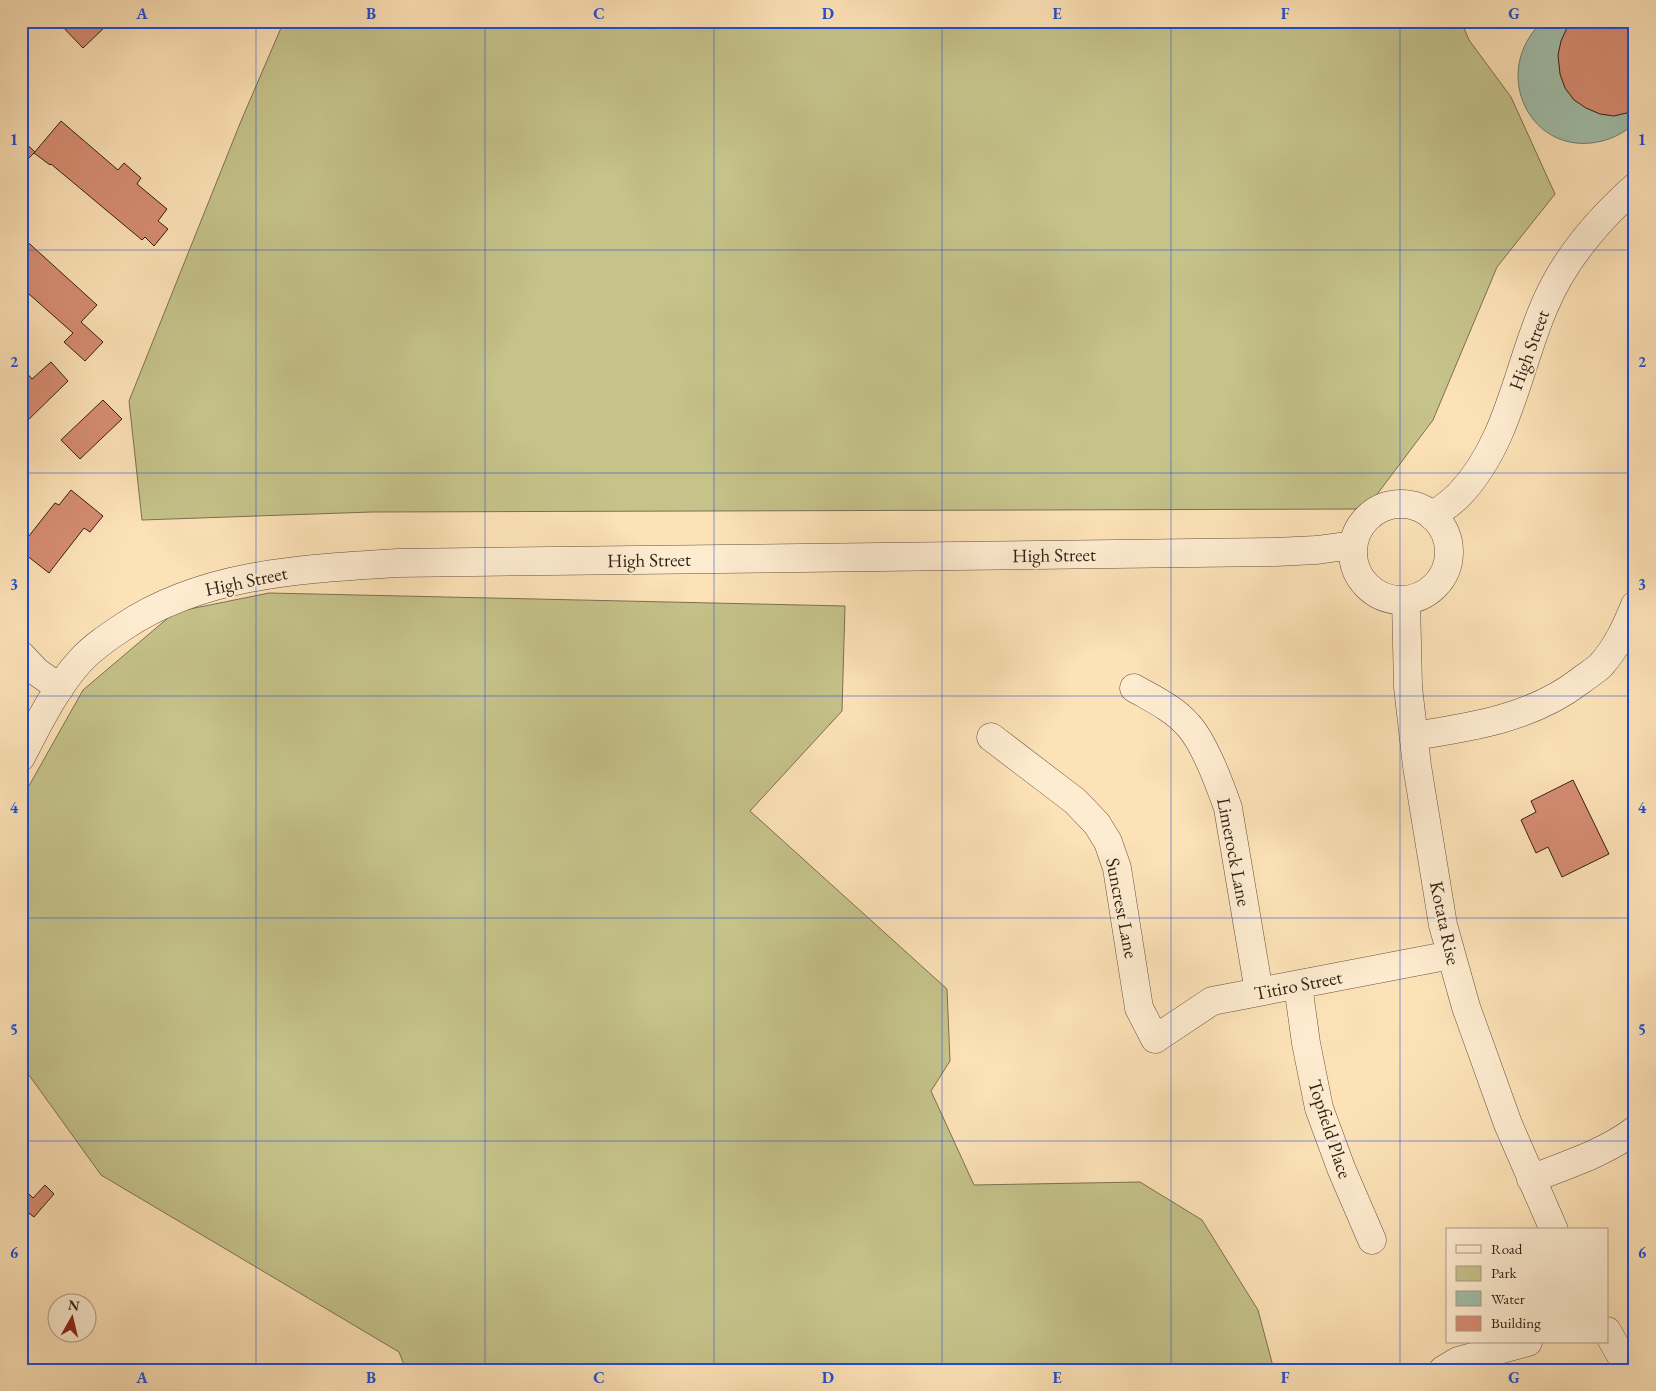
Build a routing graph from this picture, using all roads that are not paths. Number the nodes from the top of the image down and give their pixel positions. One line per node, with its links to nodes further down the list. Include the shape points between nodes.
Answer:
1 (1635, 187): 2 (street, High Street, via 1603,218 1562,272 1544,306 1500,434 1478,473 1458,496)
2 (1432, 516): 3 (street, via 1406,505 1384,508 1366,520); 4 (street, via 1447,540 1447,567 1431,590)
3 (1353, 545): 4 (street, via 1354,563 1367,585 1388,599); 7 (street, High Street, via 1275,552 397,563 315,568 211,586 172,600 106,638 81,660)
4 (1406, 600): 9 (street, Kotata Rise, via 1408,687)
5 (1635, 605): 9 (street, via 1622,635 1600,666 1564,693 1524,713 1469,728)
6 (21, 655): 7 (street, via 37,672)
7 (60, 688): 11 (street, High Street)
8 (1134, 688): 14 (street, Limerock Lane, via 1172,710 1189,726 1220,785 1228,808)
9 (1414, 736): 12 (street, Kotata Rise, via 1443,925)
10 (990, 737): 15 (street, Suncrest Lane, via 1075,802 1097,824 1108,842 1117,868 1139,1008)
11 (21, 757)
12 (1451, 955): 13 (street, Titiro Street); 17 (street, Kotata Rise, via 1466,1007)
13 (1298, 985): 14 (street, Titiro Street); 19 (street, Topfield Place, via 1319,1108)
14 (1259, 992): 15 (street, Titiro Street, via 1212,1001)
15 (1155, 1039)
16 (1635, 1130): 17 (street, via 1588,1156)
17 (1531, 1179): 18 (street, Kotata Rise)
18 (1553, 1228)
19 (1372, 1240)
20 (1608, 1333): 23 (street)
21 (1521, 1344): 22 (street, via 1458,1361)
22 (1443, 1370)
23 (1628, 1370)

